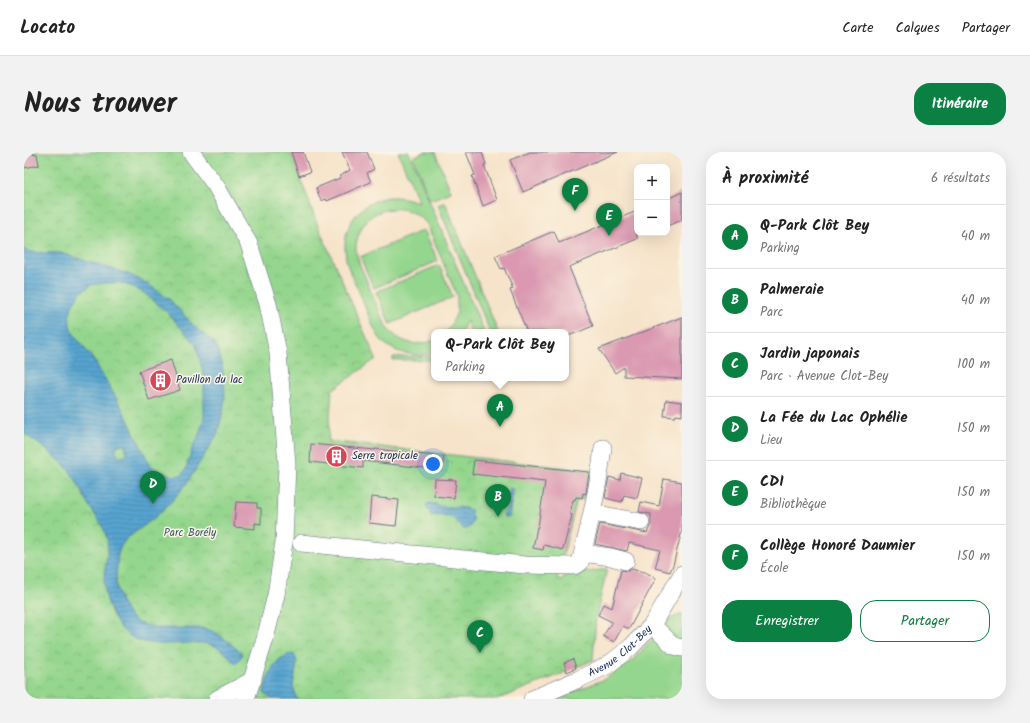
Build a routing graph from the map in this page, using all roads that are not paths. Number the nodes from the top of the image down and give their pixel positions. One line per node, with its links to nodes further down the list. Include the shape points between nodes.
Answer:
1 (192, 152): 11 (street, via 216,186 249,244 268,304 278,353 287,464 284,542 276,595)
2 (603, 448): 3 (street)
3 (593, 513): 4 (street); 6 (street)
4 (641, 522)
5 (301, 543): 6 (street, via 564,567 580,563)
6 (583, 553): 7 (street)
7 (626, 561)
8 (682, 574): 9 (street, Avenue Clot-Bey)
9 (652, 625): 10 (street, via 674,646); 14 (street, Avenue Clot-Bey, via 631,647 608,665)
10 (682, 648)
11 (253, 680): 12 (street); 13 (street)
12 (217, 699)
13 (246, 699)
14 (532, 699)

